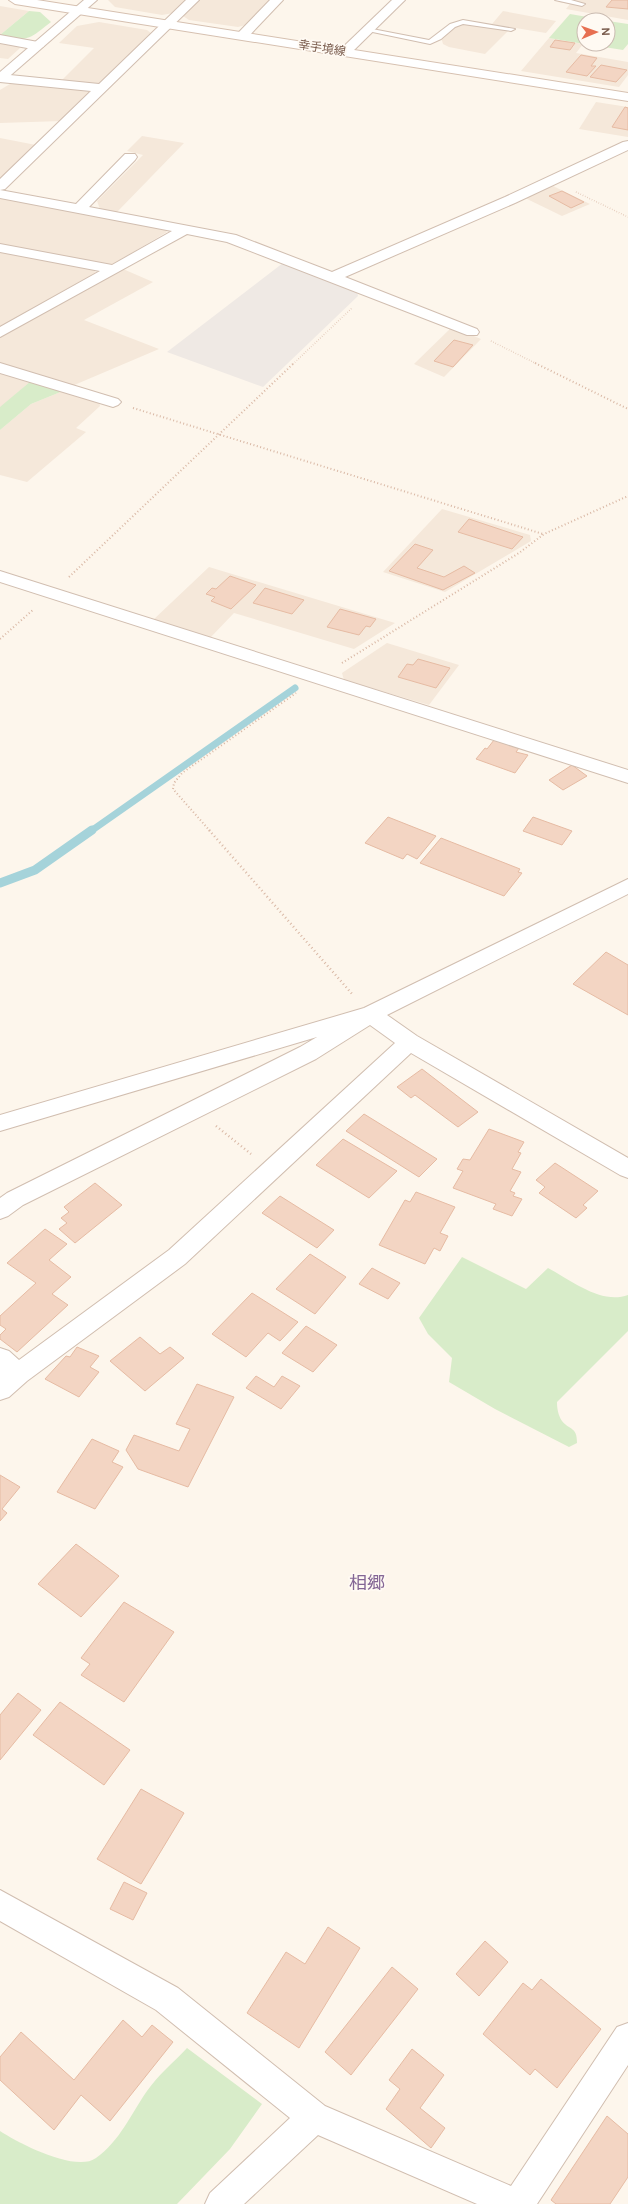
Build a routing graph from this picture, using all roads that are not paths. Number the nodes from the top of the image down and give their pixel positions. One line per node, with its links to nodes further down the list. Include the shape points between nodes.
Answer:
1 (15, 0): 8 (street, 幸手境線)
2 (91, 0): 8 (street)
3 (193, 0): 9 (street)
4 (278, 0): 12 (street)
5 (399, 0): 11 (street)
6 (558, 0): 7 (lane)
7 (582, 4)
8 (80, 10): 9 (street, 幸手境線); 14 (street)
9 (169, 24): 12 (street, 幸手境線); 17 (street)
10 (512, 29): 11 (lane, via 455,22 436,40 430,42)
11 (367, 30): 15 (street)
12 (243, 35): 15 (street, 幸手境線)
13 (0, 39): 14 (street)
14 (38, 46): 16 (street)
15 (345, 52): 18 (street, 幸手境線)
16 (0, 78): 17 (street)
17 (100, 88): 21 (street)
18 (628, 97)
19 (628, 146): 27 (street)
20 (130, 157): 23 (street)
21 (0, 186)
22 (0, 194): 23 (street)
23 (79, 209): 24 (street)
24 (186, 228): 26 (street); 27 (street, via 231,238)
25 (0, 248): 26 (street)
26 (112, 270): 29 (street)
27 (333, 277): 28 (street)
28 (472, 332)
29 (0, 333)
30 (0, 368): 31 (street)
31 (114, 402)
32 (0, 576): 33 (street)
33 (628, 777)
34 (628, 886): 35 (street)
35 (372, 1014): 36 (street); 37 (street); 39 (street, via 308,1053 15,1199)
36 (409, 1042): 38 (street); 41 (street, via 177,1257)
37 (0, 1124)
38 (628, 1169)
39 (0, 1210)
40 (0, 1358): 41 (street)
41 (18, 1374): 42 (street)
42 (0, 1390)
43 (0, 1906): 45 (street, via 167,1999)
44 (628, 2038): 48 (street)
45 (314, 2117): 46 (street); 47 (street)
46 (221, 2204)
47 (514, 2204)
48 (518, 2204)

